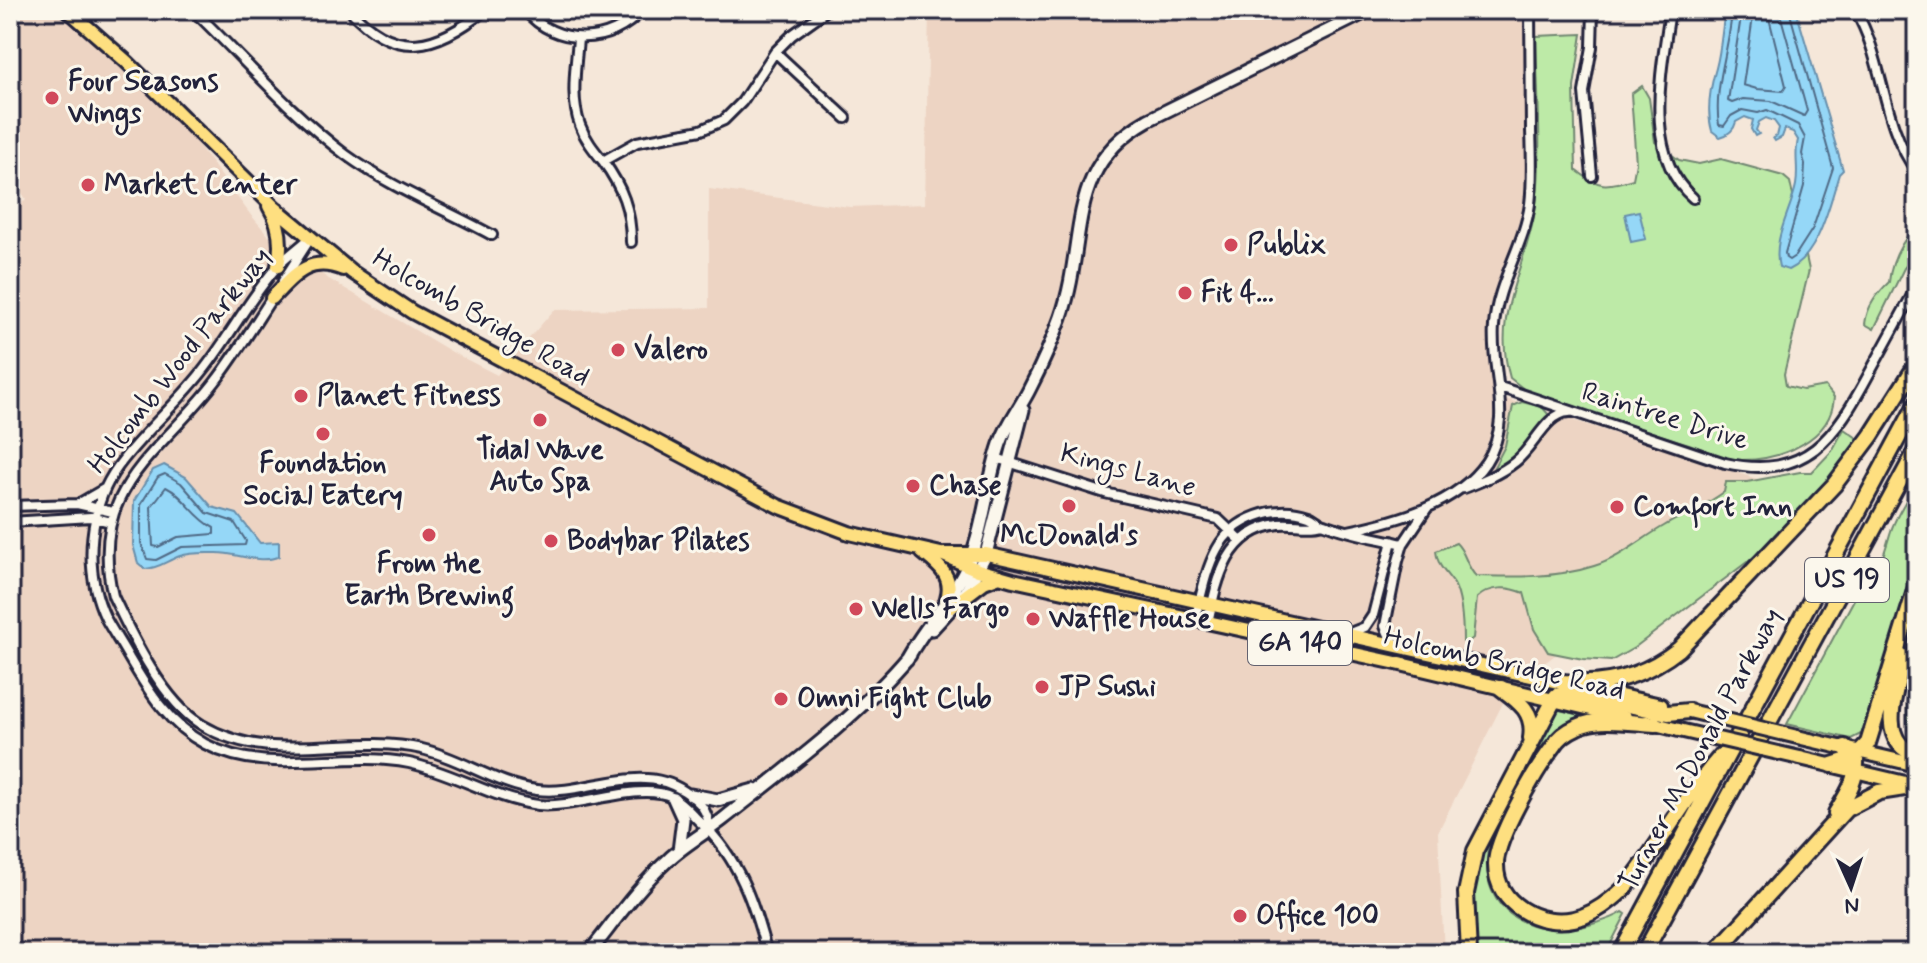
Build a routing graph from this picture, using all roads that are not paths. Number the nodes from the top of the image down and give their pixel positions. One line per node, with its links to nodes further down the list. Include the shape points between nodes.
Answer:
1 (68, 10): 19 (main road, Holcomb Bridge Road / GA 140)
2 (193, 10): 21 (street, via 346,155)
3 (350, 10): 4 (street, via 381,36 412,44 442,40)
4 (485, 10)
5 (525, 10): 13 (street, via 558,34)
6 (642, 10): 13 (street, via 618,30)
7 (827, 10): 14 (street)
8 (1370, 10): 33 (street, via 1133,128 1109,150 1086,190 1065,305 1007,427)
9 (1530, 10): 29 (street, via 1532,182 1527,217 1495,315 1493,348)
10 (1593, 10): 18 (street, via 1584,92)
11 (1670, 10): 20 (street, via 1661,83 1662,139 1677,182)
12 (1855, 10): 17 (street, via 1897,137)
13 (578, 38): 16 (street, via 576,112)
14 (775, 52): 15 (street); 16 (street, via 724,120 701,130 637,142)
15 (846, 118)
16 (603, 161): 23 (street, via 621,188 631,218)
17 (1917, 172)
18 (1592, 176)
19 (263, 197): 22 (main road, Holcomb Bridge Road / GA 140); 24 (main road, via 279,231)
20 (1693, 198)
21 (492, 235)
22 (310, 238): 24 (street, Holcomb Wood Parkway); 25 (main road, Holcomb Bridge Road / GA 140); 27 (street, Holcomb Wood Parkway)
23 (631, 242)
24 (278, 266): 34 (street, Holcomb Wood Parkway, via 203,370 119,463)
25 (352, 272): 27 (main road, via 330,264 300,269); 52 (main road, Holcomb Bridge Road / GA 140, via 449,333 752,493 849,533)
26 (1917, 286): 31 (street, Raintree Drive, via 1837,429 1793,461 1755,467 1725,463)
27 (272, 298): 40 (street, Holcomb Wood Parkway, via 214,383 142,462)
28 (1917, 364): 65 (highway, via 1842,476 1679,649 1621,679)
29 (1500, 387): 31 (street, Raintree Drive); 35 (street, via 1502,413 1493,451)
30 (1917, 403): 70 (highway, Turner McDonald Parkway / US 19)
31 (1572, 411): 35 (street, via 1551,418 1512,465)
32 (1917, 449): 88 (highway, Turner McDonald Parkway / US 19)
33 (1002, 459): 46 (street, Kings Lane, via 1103,492 1209,516); 53 (street); 55 (street)
34 (105, 488): 36 (street); 38 (street, Holcomb Wood Parkway)
35 (1452, 493): 39 (street)
36 (77, 504): 37 (street); 38 (street)
37 (10, 506)
38 (97, 507): 40 (street); 42 (street, Holcomb Wood Parkway)
39 (1428, 507): 47 (street); 51 (street)
40 (113, 512): 44 (street, Holcomb Wood Parkway)
41 (78, 517): 42 (street); 43 (street); 48 (street)
42 (95, 517): 44 (street); 48 (street, Holcomb Wood Parkway)
43 (10, 522)
44 (111, 522): 79 (street, Holcomb Wood Parkway, via 109,580 123,616 180,707 226,738 256,746 367,744 424,750 529,789 558,791 648,777)
45 (1322, 523): 46 (street, via 1310,515 1279,511 1254,516); 47 (street); 49 (street, via 1271,526)
46 (1231, 530): 49 (street, Kings Lane); 61 (street, via 1211,561)
47 (1348, 531): 50 (street)
48 (92, 537): 80 (street, Holcomb Wood Parkway, via 94,578 106,617 157,703 205,744 259,761 407,762 539,805 638,793)
49 (1241, 541): 61 (street, via 1227,557)
50 (1392, 541): 51 (street); 63 (street, via 1370,621)
51 (1403, 544): 64 (street, via 1386,619 1386,631)
52 (920, 550): 54 (main road, Holcomb Bridge Road / GA 140); 60 (main road, via 947,577)
53 (973, 553): 54 (main road, Holcomb Bridge Road / GA 140); 55 (main road, Holcomb Bridge Road / GA 140); 56 (street)
54 (941, 554): 56 (main road, Holcomb Bridge Road / GA 140)
55 (986, 554): 56 (street); 61 (main road, Holcomb Bridge Road / GA 140)
56 (973, 568): 57 (main road, Holcomb Bridge Road / GA 140); 60 (street)
57 (1000, 576): 60 (main road); 62 (main road, Holcomb Bridge Road / GA 140)
58 (1917, 584): 72 (highway, via 1874,727)
59 (1917, 599): 73 (highway, via 1891,721 1897,743)
60 (949, 603): 78 (street, via 868,700)
61 (1206, 603): 62 (street); 63 (main road, Holcomb Bridge Road / GA 140)
62 (1201, 622): 66 (main road, Holcomb Bridge Road / GA 140)
63 (1346, 634): 64 (main road, Holcomb Bridge Road / GA 140)
64 (1398, 645): 65 (main road, Holcomb Bridge Road / GA 140)
65 (1562, 682): 68 (main road, Holcomb Bridge Road / GA 140)
66 (1501, 688): 67 (main road, Holcomb Bridge Road / GA 140); 71 (highway, via 1530,716)
67 (1553, 700): 68 (highway, via 1567,693 1668,713); 69 (main road, Holcomb Bridge Road / GA 140); 71 (highway)
68 (1689, 711): 72 (main road, Holcomb Bridge Road / GA 140, bridge)
69 (1655, 724): 70 (highway, via 1590,723 1555,744 1497,852 1498,881 1516,906 1540,918 1566,920 1611,900 1634,877); 74 (main road, Holcomb Bridge Road / GA 140, bridge)
70 (1738, 737): 87 (highway, Turner McDonald Parkway / US 19)
71 (1528, 749): 86 (highway, via 1471,865 1466,893)
72 (1853, 752): 74 (highway); 75 (main road, Holcomb Bridge Road / GA 140); 76 (highway)
73 (1917, 755)
74 (1832, 765): 76 (main road, Holcomb Bridge Road / GA 140)
75 (1917, 765)
76 (1856, 773): 77 (main road, Holcomb Bridge Road / GA 140); 82 (highway)
77 (1917, 786): 82 (highway, via 1856,801)
78 (762, 787): 79 (street, via 718,800); 81 (street)
79 (691, 795): 81 (street, via 707,812)
80 (674, 799): 81 (street); 83 (street, via 683,819)
81 (710, 829): 83 (street); 85 (street, via 747,888)
82 (1825, 831): 89 (highway)
83 (679, 851): 84 (street, via 651,876)
84 (589, 953)
85 (767, 953)
86 (1469, 953)
87 (1621, 953)
88 (1644, 953)
89 (1715, 953)

